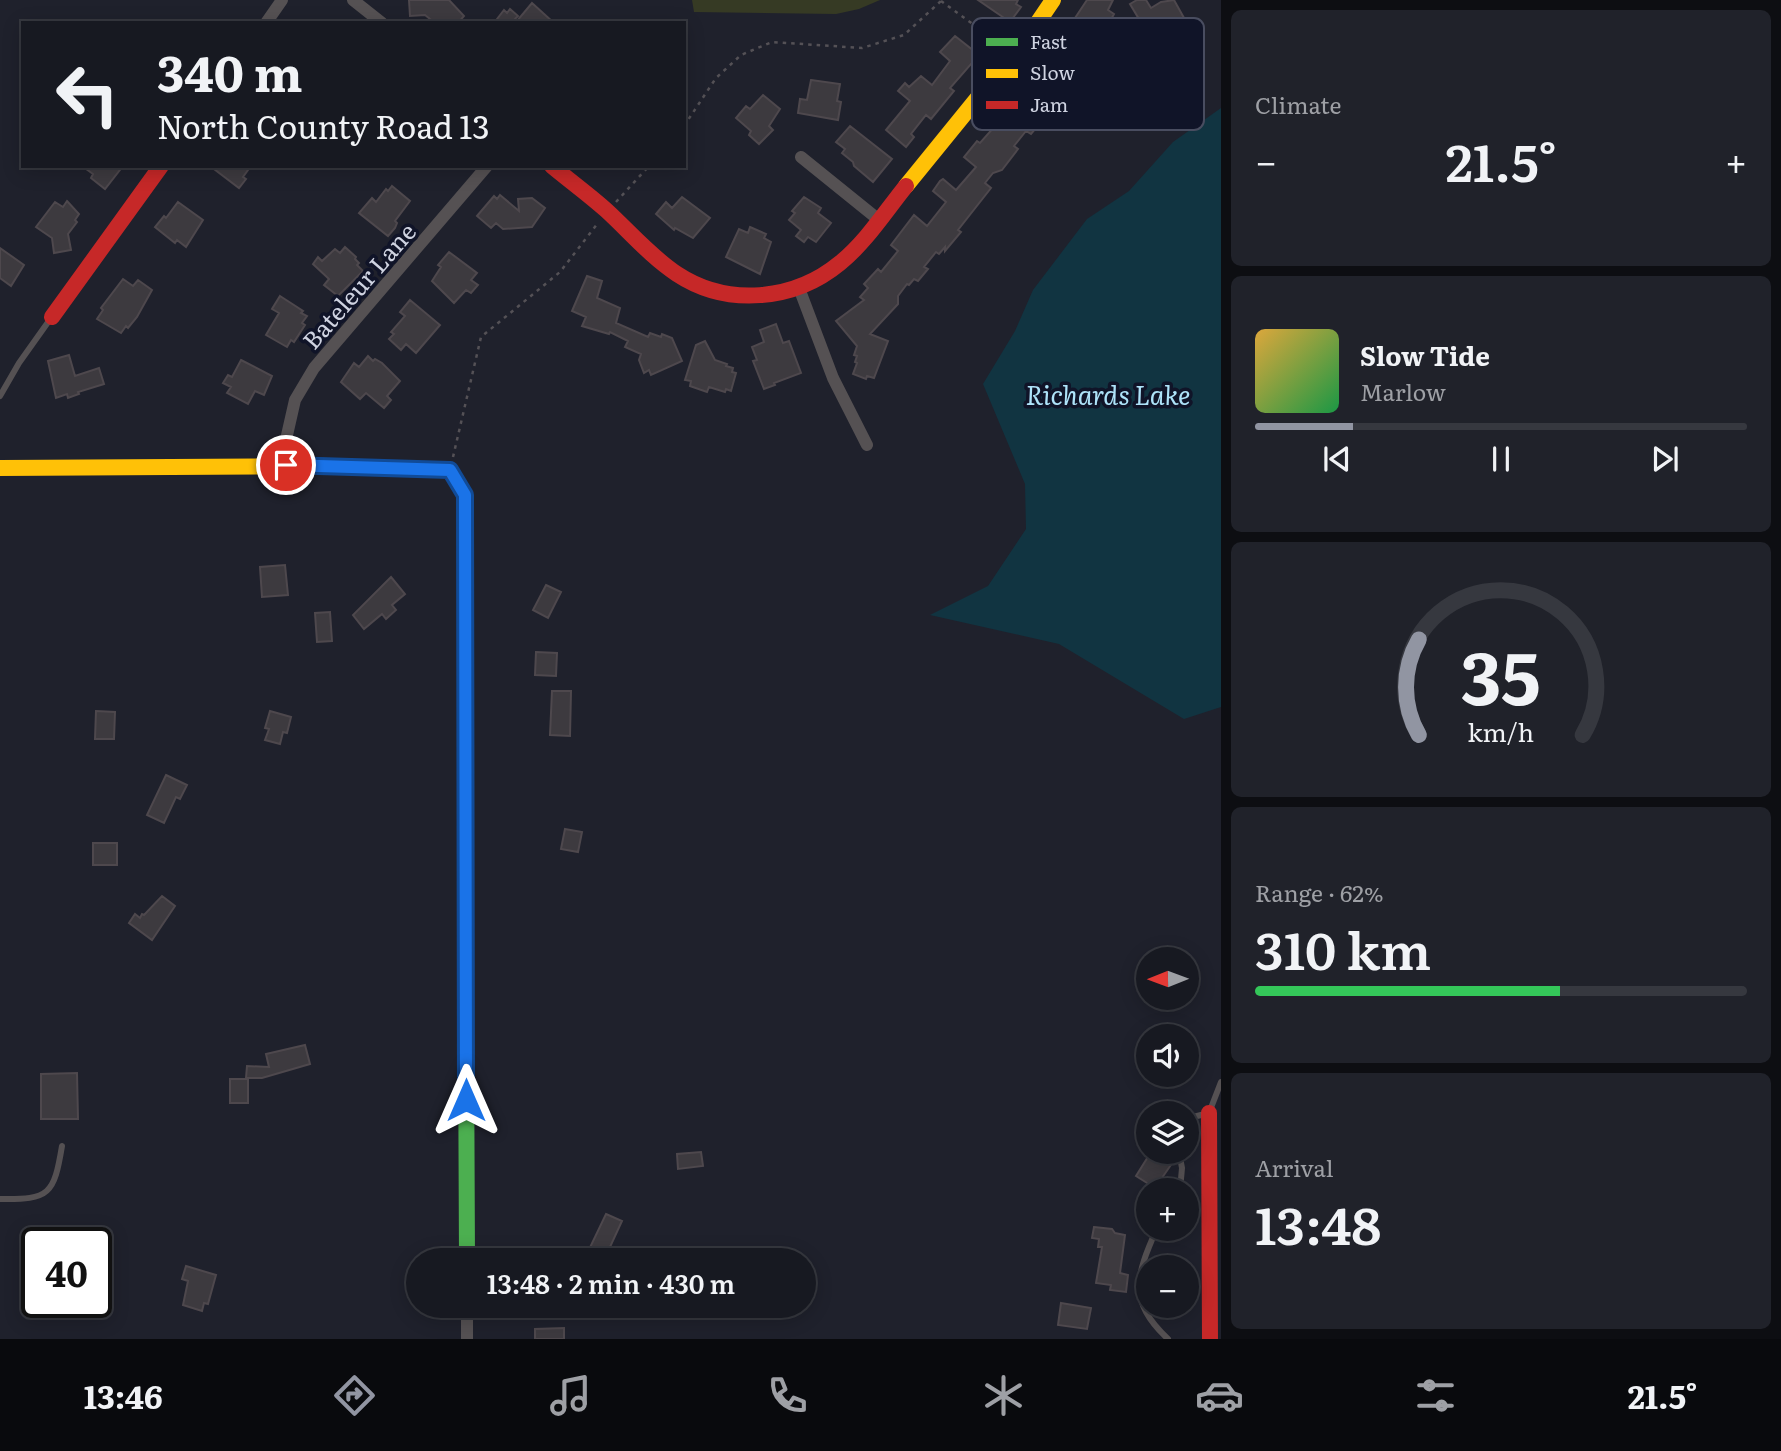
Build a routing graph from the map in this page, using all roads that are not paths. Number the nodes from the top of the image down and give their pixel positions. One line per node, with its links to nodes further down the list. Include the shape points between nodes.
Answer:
1 (282, 0): 5 (street)
2 (354, 0): 6 (street)
3 (1053, 0): 4 (street)
4 (1040, 18)
5 (267, 21)
6 (380, 21)
7 (972, 106): 12 (street)
8 (801, 157): 12 (street)
9 (160, 168): 14 (street)
10 (485, 168): 16 (street, Bateleur Lane, via 309,375 295,400)
11 (554, 168): 13 (street, via 687,280 744,296)
12 (879, 220): 13 (street, via 845,260)
13 (799, 288): 17 (street, via 832,378)
14 (52, 317): 15 (lane)
15 (0, 396)
16 (285, 444)
17 (867, 445)
18 (0, 468): 25 (street, via 286,465 450,470 465,495)
19 (1221, 1082): 20 (lane)
20 (1209, 1113): 21 (lane); 29 (street)
21 (1199, 1116)
22 (62, 1146): 23 (lane, via 57,1178 47,1192)
23 (0, 1199)
24 (1152, 1241): 28 (lane, via 1142,1267 1139,1298)
25 (467, 1248)
26 (467, 1318): 27 (street)
27 (467, 1339)
28 (1168, 1339)
29 (1210, 1339)

